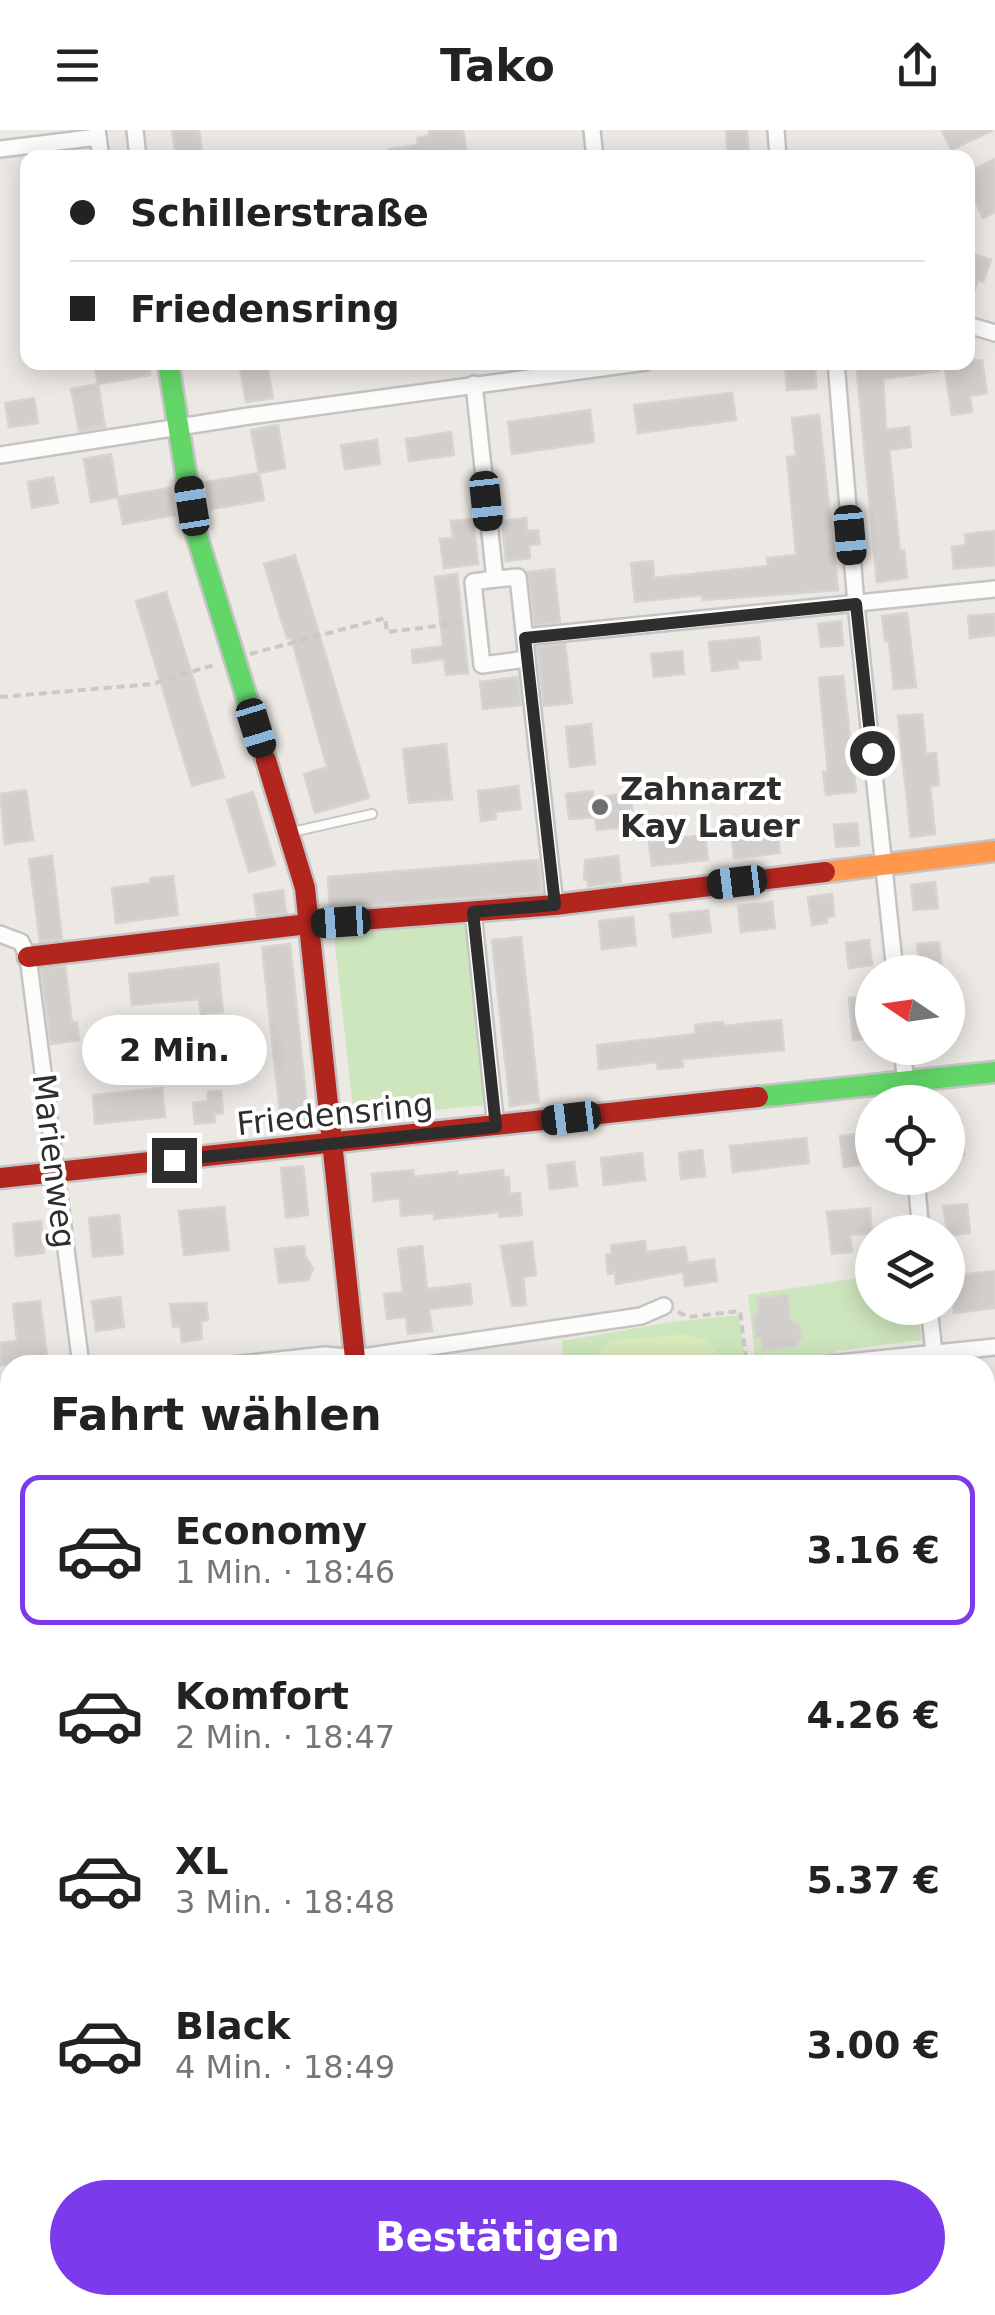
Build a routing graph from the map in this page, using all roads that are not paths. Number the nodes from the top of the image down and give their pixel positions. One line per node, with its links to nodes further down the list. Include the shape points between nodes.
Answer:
1 (98, 134): 2 (street)
2 (0, 149)
3 (169, 370): 7 (street)
4 (578, 370): 6 (street)
5 (837, 370): 11 (street)
6 (474, 384): 7 (street); 9 (street)
7 (178, 428): 8 (street); 15 (street, via 196,530)
8 (0, 455)
9 (495, 579): 12 (street, via 518,577); 13 (street, via 473,582 482,664)
10 (995, 589): 11 (street)
11 (856, 604): 12 (street); 17 (street)
12 (525, 638): 13 (street)
13 (527, 659): 18 (street)
14 (372, 814): 15 (lane)
15 (288, 833): 20 (street)
16 (995, 850): 17 (street)
17 (883, 864): 18 (street); 22 (street)
18 (555, 905): 19 (street)
19 (473, 912): 20 (street); 27 (street)
20 (308, 924): 23 (street); 28 (street)
21 (0, 934): 23 (street, via 21,942)
22 (892, 955)
23 (28, 956): 29 (street, Marienweg)
24 (995, 1072): 25 (street, Friedensring)
25 (938, 1085)
26 (855, 1096): 27 (street, Friedensring)
27 (496, 1127): 28 (street, Friedensring)
28 (332, 1144): 29 (street, Friedensring); 36 (street)
29 (56, 1173): 30 (street, Friedensring); 35 (street, Marienweg)
30 (0, 1178)
31 (664, 1306): 37 (street, via 640,1316)
32 (931, 1325): 34 (street)
33 (995, 1347): 34 (street)
34 (934, 1352): 38 (street)
35 (79, 1355)
36 (355, 1355)
37 (375, 1355)
38 (908, 1355)

